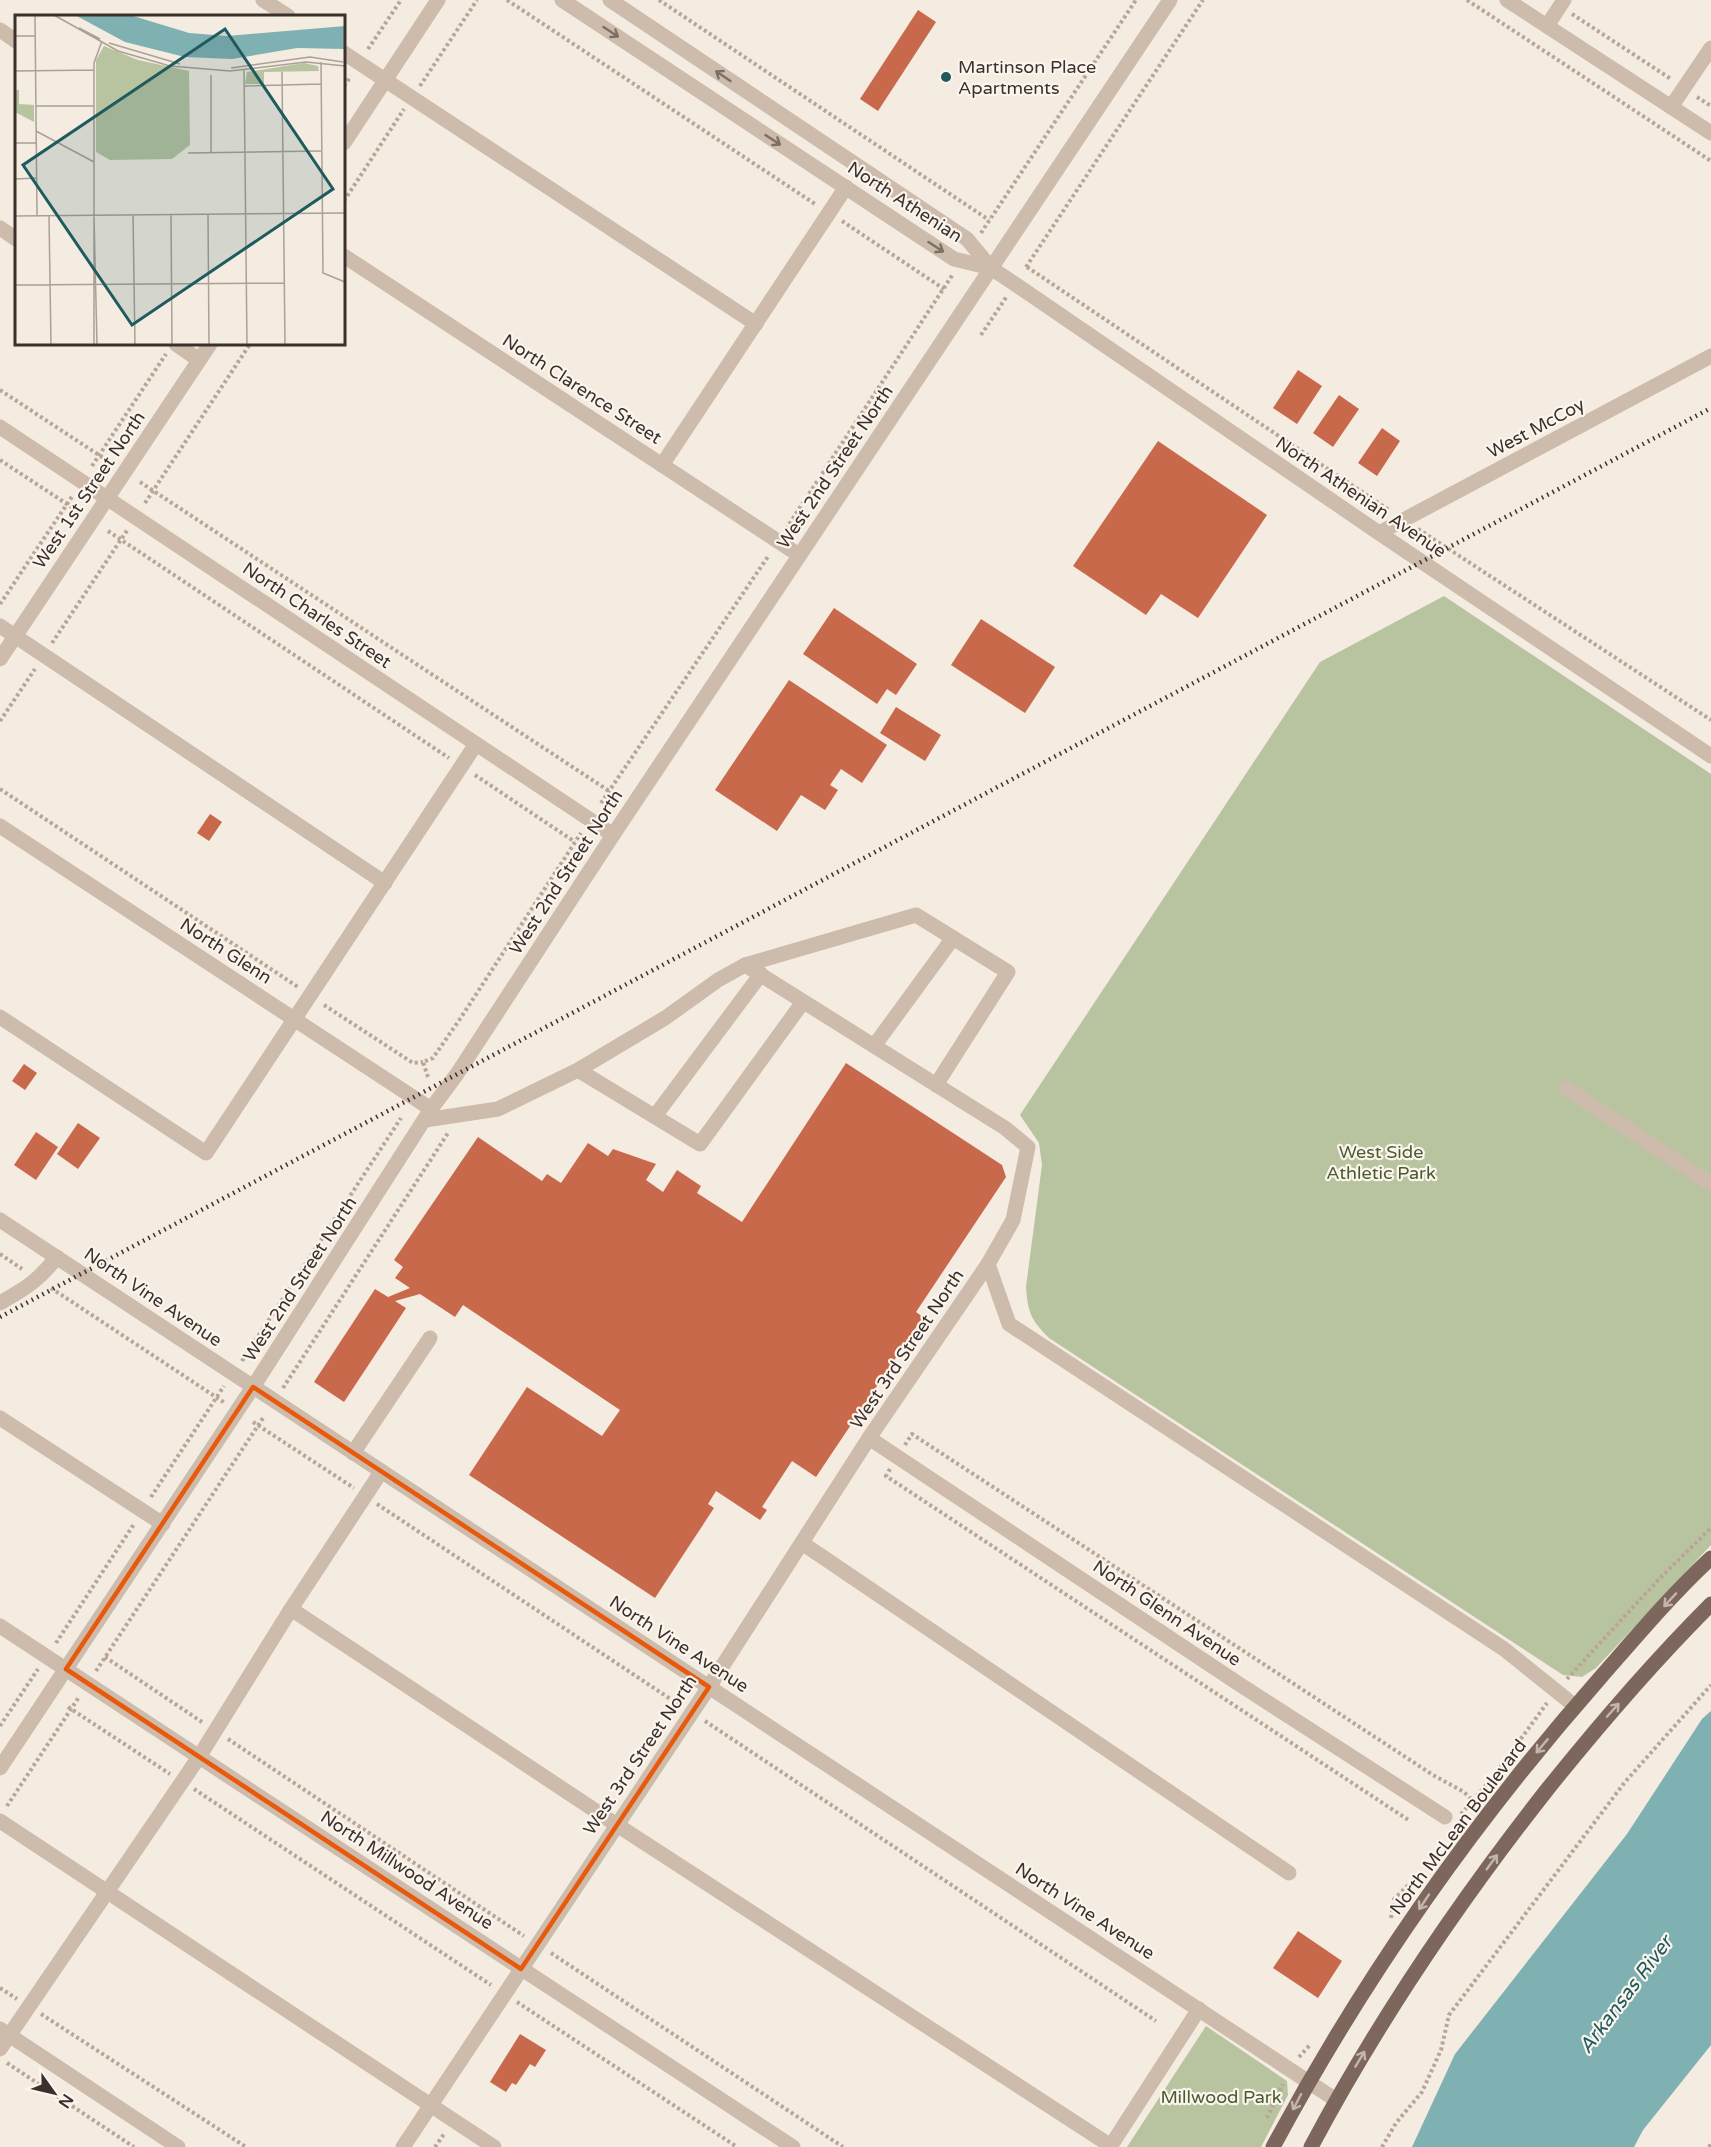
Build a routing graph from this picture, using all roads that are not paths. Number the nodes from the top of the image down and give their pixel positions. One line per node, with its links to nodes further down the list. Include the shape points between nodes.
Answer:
1 (263, 0): 8 (street)
2 (438, 0): 14 (street)
3 (562, 0): 18 (street, North Athenian, one-way to 18)
4 (610, 0): 22 (street, North Athenian, one-way to 4, via 967,239)
5 (1170, 0): 22 (street, West 2nd Street North)
6 (1507, 0): 9 (street)
7 (1562, 3): 9 (street)
8 (286, 15)
9 (1547, 26): 15 (street)
10 (0, 30): 11 (street)
11 (15, 39)
12 (1711, 48): 15 (street)
13 (345, 54): 14 (street)
14 (385, 80): 17 (street); 23 (street)
15 (1671, 107): 16 (street)
16 (1711, 133)
17 (345, 141)
18 (846, 187): 22 (street, North Athenian, one-way to 22, via 954,259); 23 (street)
19 (0, 228): 20 (street)
20 (15, 238)
21 (345, 257): 29 (street, North Clarence Street)
22 (991, 268): 31 (street, North Athenian Avenue); 32 (street, West 2nd Street North)
23 (756, 324): 29 (street)
24 (209, 345): 27 (street, West 1st Street North)
25 (171, 348): 27 (street)
26 (1711, 356): 31 (street, West McCoy)
27 (199, 360): 30 (street, West 1st Street North)
28 (0, 428): 30 (street, North Charles Street)
29 (662, 465): 32 (street, North Clarence Street)
30 (107, 499): 34 (street, West 1st Street North); 36 (street, North Charles Street)
31 (1379, 533): 37 (street, North Athenian Avenue)
32 (799, 555): 39 (street, West 2nd Street North)
33 (0, 626): 34 (street)
34 (15, 636): 35 (street, West 1st Street North); 40 (street)
35 (0, 659)
36 (476, 744): 39 (street, North Charles Street); 40 (street)
37 (1711, 756)
38 (0, 826): 46 (street, North Glenn)
39 (613, 835): 51 (street, West 2nd Street North)
40 (385, 883): 46 (street)
41 (953, 938): 42 (street, via 916,915); 47 (street); 49 (street, via 1008,972)
42 (745, 965): 43 (street); 48 (street)
43 (761, 974): 44 (street); 52 (street)
44 (803, 1002): 47 (street); 52 (street, via 700,1144)
45 (0, 1017): 46 (street, via 206,1153)
46 (295, 1020): 51 (street, North Glenn)
47 (874, 1046): 49 (street)
48 (578, 1070): 51 (street, via 498,1109); 52 (street)
49 (936, 1085): 56 (street, West 3rd Street North, via 1028,1147 1013,1220)
50 (1566, 1088): 53 (street)
51 (428, 1114): 59 (street, West 2nd Street North)
52 (655, 1116)
53 (1711, 1184)
54 (0, 1220): 55 (street, North Vine Avenue)
55 (57, 1257): 57 (street, via 38,1279); 59 (street, North Vine Avenue)
56 (988, 1264): 61 (street, West 3rd Street North); 72 (street, via 1009,1324 1504,1649)
57 (0, 1303)
58 (430, 1338): 62 (street)
59 (253, 1388): 62 (street, North Vine Avenue); 64 (street, West 2nd Street North)
60 (0, 1418): 64 (street)
61 (869, 1438): 65 (street, West 3rd Street North); 75 (street, North Glenn Avenue)
62 (353, 1453): 63 (street, North Vine Avenue)
63 (381, 1472): 68 (street); 71 (street, North Vine Avenue)
64 (163, 1524): 70 (street, West 2nd Street North)
65 (802, 1543): 71 (street, West 3rd Street North); 78 (street)
66 (1711, 1558): 72 (main road, North McLean Boulevard, one-way to 72)
67 (1711, 1604): 85 (main road, one-way to 67, via 1436,1939 1512,1835 1592,1734)
68 (291, 1609): 73 (street); 77 (street)
69 (0, 1626): 70 (street, North Millwood Avenue)
70 (66, 1669): 73 (street, North Millwood Avenue); 74 (street, West 2nd Street North)
71 (709, 1687): 77 (street, West 3rd Street North); 81 (street, North Vine Avenue)
72 (1575, 1706): 84 (main road, North McLean Boulevard, one-way to 84, via 1516,1777 1431,1892)
73 (199, 1757): 79 (street); 80 (street, North Millwood Avenue)
74 (0, 1768)
75 (1444, 1817)
76 (0, 1821): 79 (street)
77 (617, 1825): 80 (street, West 3rd Street North); 91 (street)
78 (1288, 1873)
79 (108, 1892): 82 (street, via 29,2006); 86 (street)
80 (521, 1969): 86 (street, West 3rd Street North); 90 (street, North Millwood Avenue)
81 (1199, 2009): 84 (street, North Vine Avenue); 91 (street)
82 (4, 2032): 83 (street); 87 (street)
83 (0, 2049)
84 (1308, 2082): 85 (street, North Vine Avenue); 92 (main road, North McLean Boulevard, one-way to 92)
85 (1336, 2100): 93 (main road)
86 (431, 2105): 88 (street, West 3rd Street North); 89 (street)
87 (178, 2147)
88 (403, 2147)
89 (494, 2147)
90 (793, 2147)
91 (1110, 2147)
92 (1273, 2147)
93 (1311, 2147)

